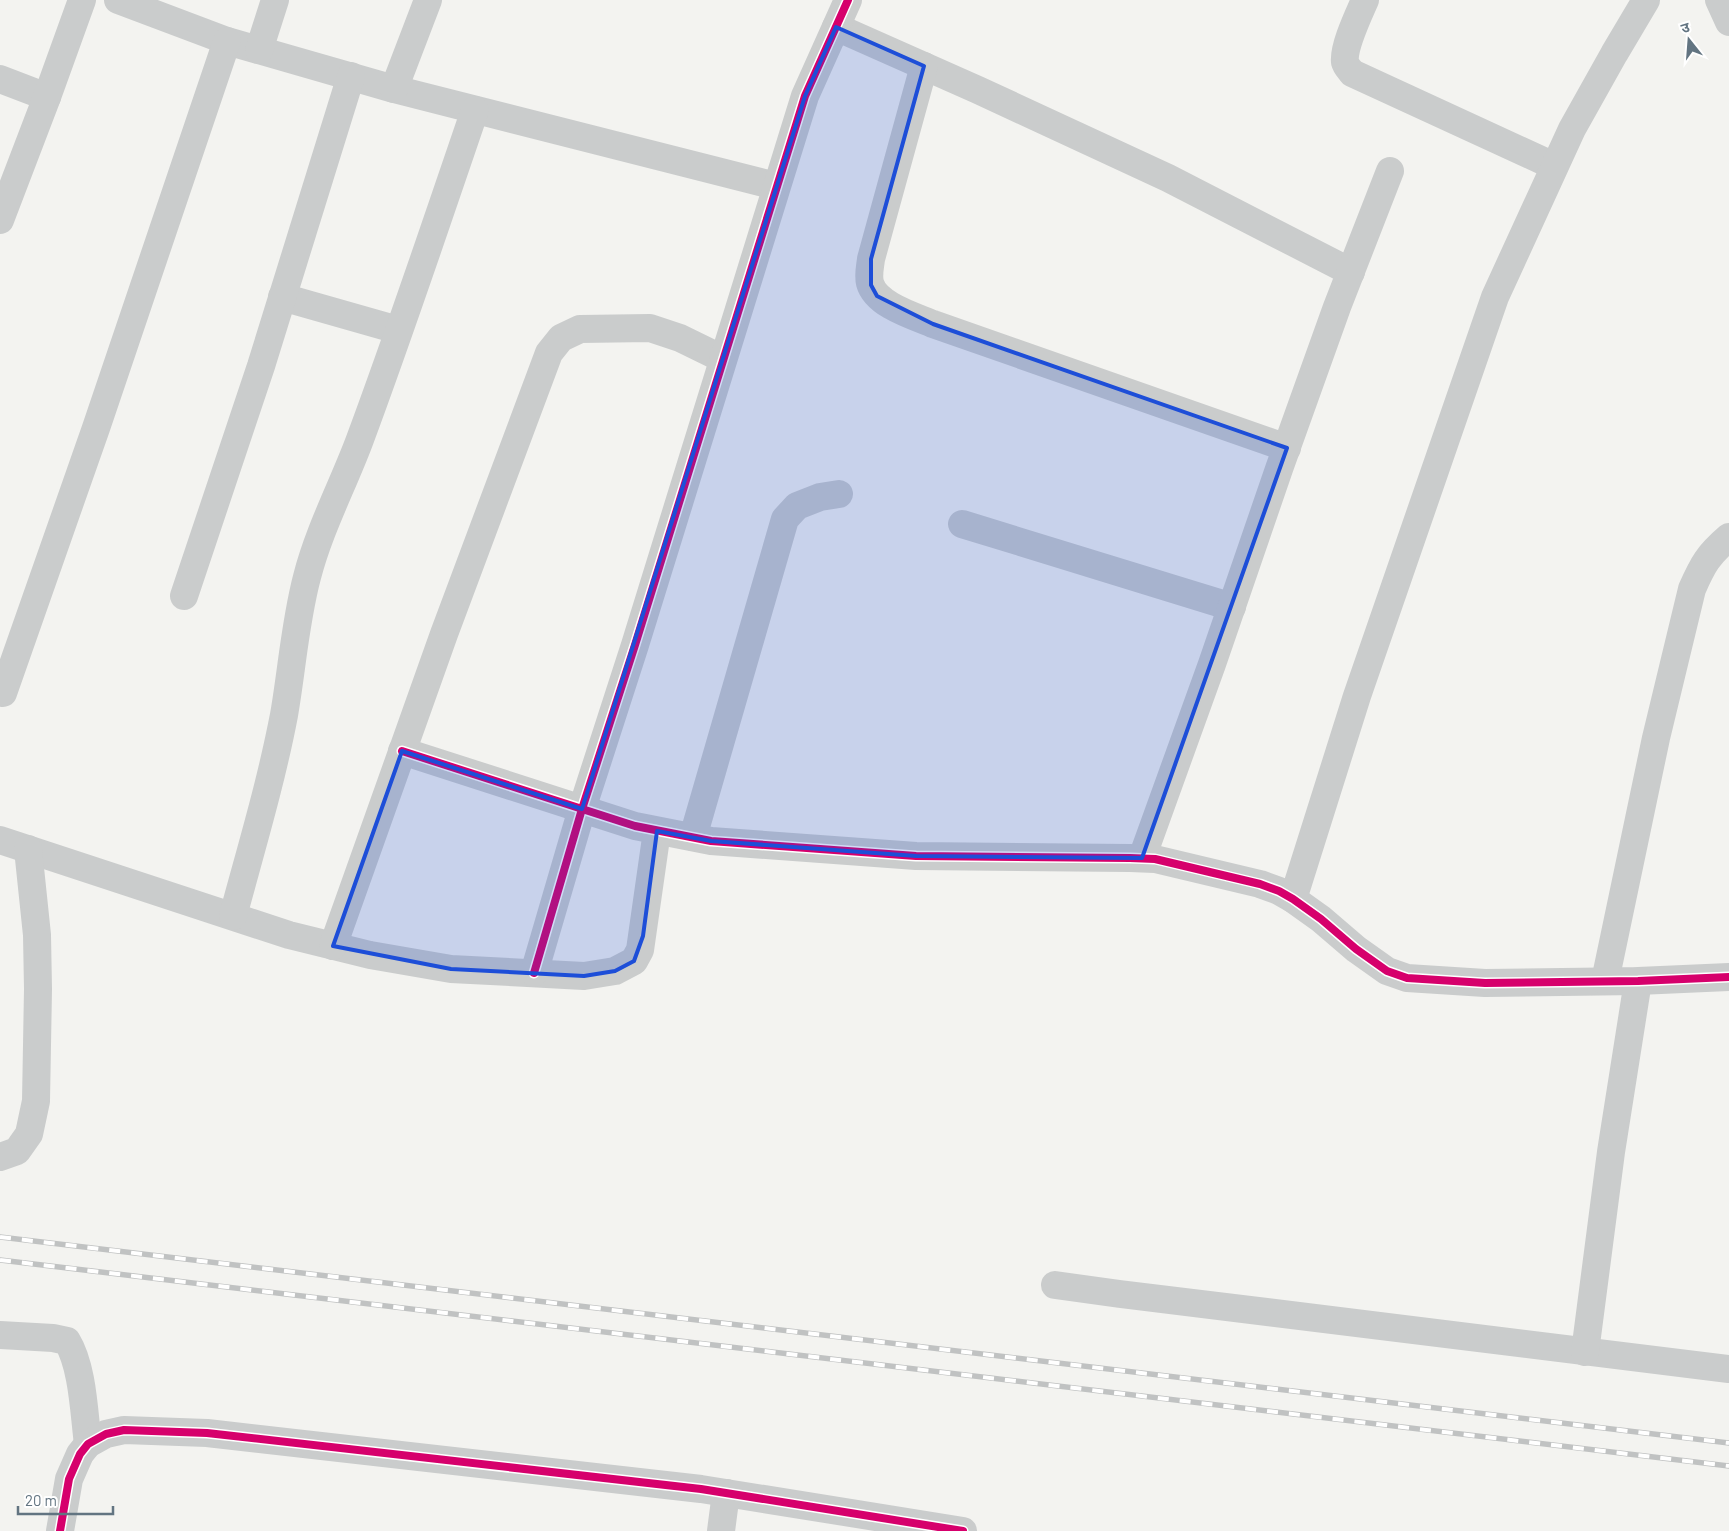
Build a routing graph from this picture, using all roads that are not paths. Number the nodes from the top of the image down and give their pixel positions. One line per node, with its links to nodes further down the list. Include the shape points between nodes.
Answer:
1 (82, 0): 18 (street)
2 (118, 0): 9 (street)
3 (275, 0): 13 (street)
4 (428, 0): 17 (street)
5 (848, 0): 11 (street)
6 (1365, 0): 20 (street, via 1347,49 1345,63 1352,73)
7 (1646, 0): 20 (street)
8 (1719, 0): 10 (street)
9 (163, 8): 12 (street)
10 (1729, 22)
11 (836, 27): 14 (street); 22 (street, via 805,96)
12 (227, 41): 13 (street); 34 (street)
13 (259, 50): 15 (street)
14 (924, 66): 24 (street, via 1168,178); 28 (street, via 870,260 871,285 877,296 895,308 932,324)
15 (351, 76): 17 (street); 25 (street)
16 (0, 79): 18 (street)
17 (394, 89): 19 (street)
18 (47, 97): 23 (street)
19 (475, 110): 22 (street); 26 (street)
20 (1554, 166): 42 (street, via 1495,297 1357,696)
21 (1390, 171): 24 (street)
22 (776, 186): 27 (street)
23 (0, 220)
24 (1351, 272): 28 (street)
25 (282, 297): 26 (street); 32 (street)
26 (398, 330): 43 (street, via 307,576 270,781)
27 (723, 359): 35 (street, via 680,338 650,328 580,329 561,338 549,353); 36 (street)
28 (1287, 448): 33 (street)
29 (838, 494): 38 (street, via 797,506 785,519)
30 (962, 524): 33 (street)
31 (1729, 537): 47 (street, via 1713,551 1692,589 1656,738)
32 (184, 596)
33 (1232, 607): 41 (street)
34 (3, 693)
35 (402, 751): 36 (street); 44 (street)
36 (582, 809): 37 (street); 45 (street)
37 (657, 831): 38 (street); 45 (street, via 643,936 634,961 615,971 584,976)
38 (693, 837): 41 (street, via 916,856)
39 (0, 840): 40 (street)
40 (28, 849): 43 (street); 49 (street, via 37,935 36,1101 29,1134 17,1151)
41 (1142, 858): 42 (street, via 1260,884)
42 (1293, 899): 47 (street, via 1387,971 1407,978 1484,982)
43 (233, 916): 44 (street)
44 (333, 946): 45 (street, via 451,969)
45 (534, 974)
46 (1729, 977): 48 (street)
47 (1605, 981): 48 (street)
48 (1638, 981): 52 (street, via 1611,1152)
49 (0, 1157)
50 (1055, 1285): 52 (street)
51 (0, 1335): 54 (street, via 67,1341 79,1379)
52 (1585, 1352): 53 (street)
53 (1729, 1368)
54 (88, 1444): 55 (street, via 106,1434 124,1430 208,1433); 56 (street, via 69,1479)
55 (726, 1492): 57 (street); 58 (street)
56 (60, 1531)
57 (721, 1531)
58 (963, 1531)

